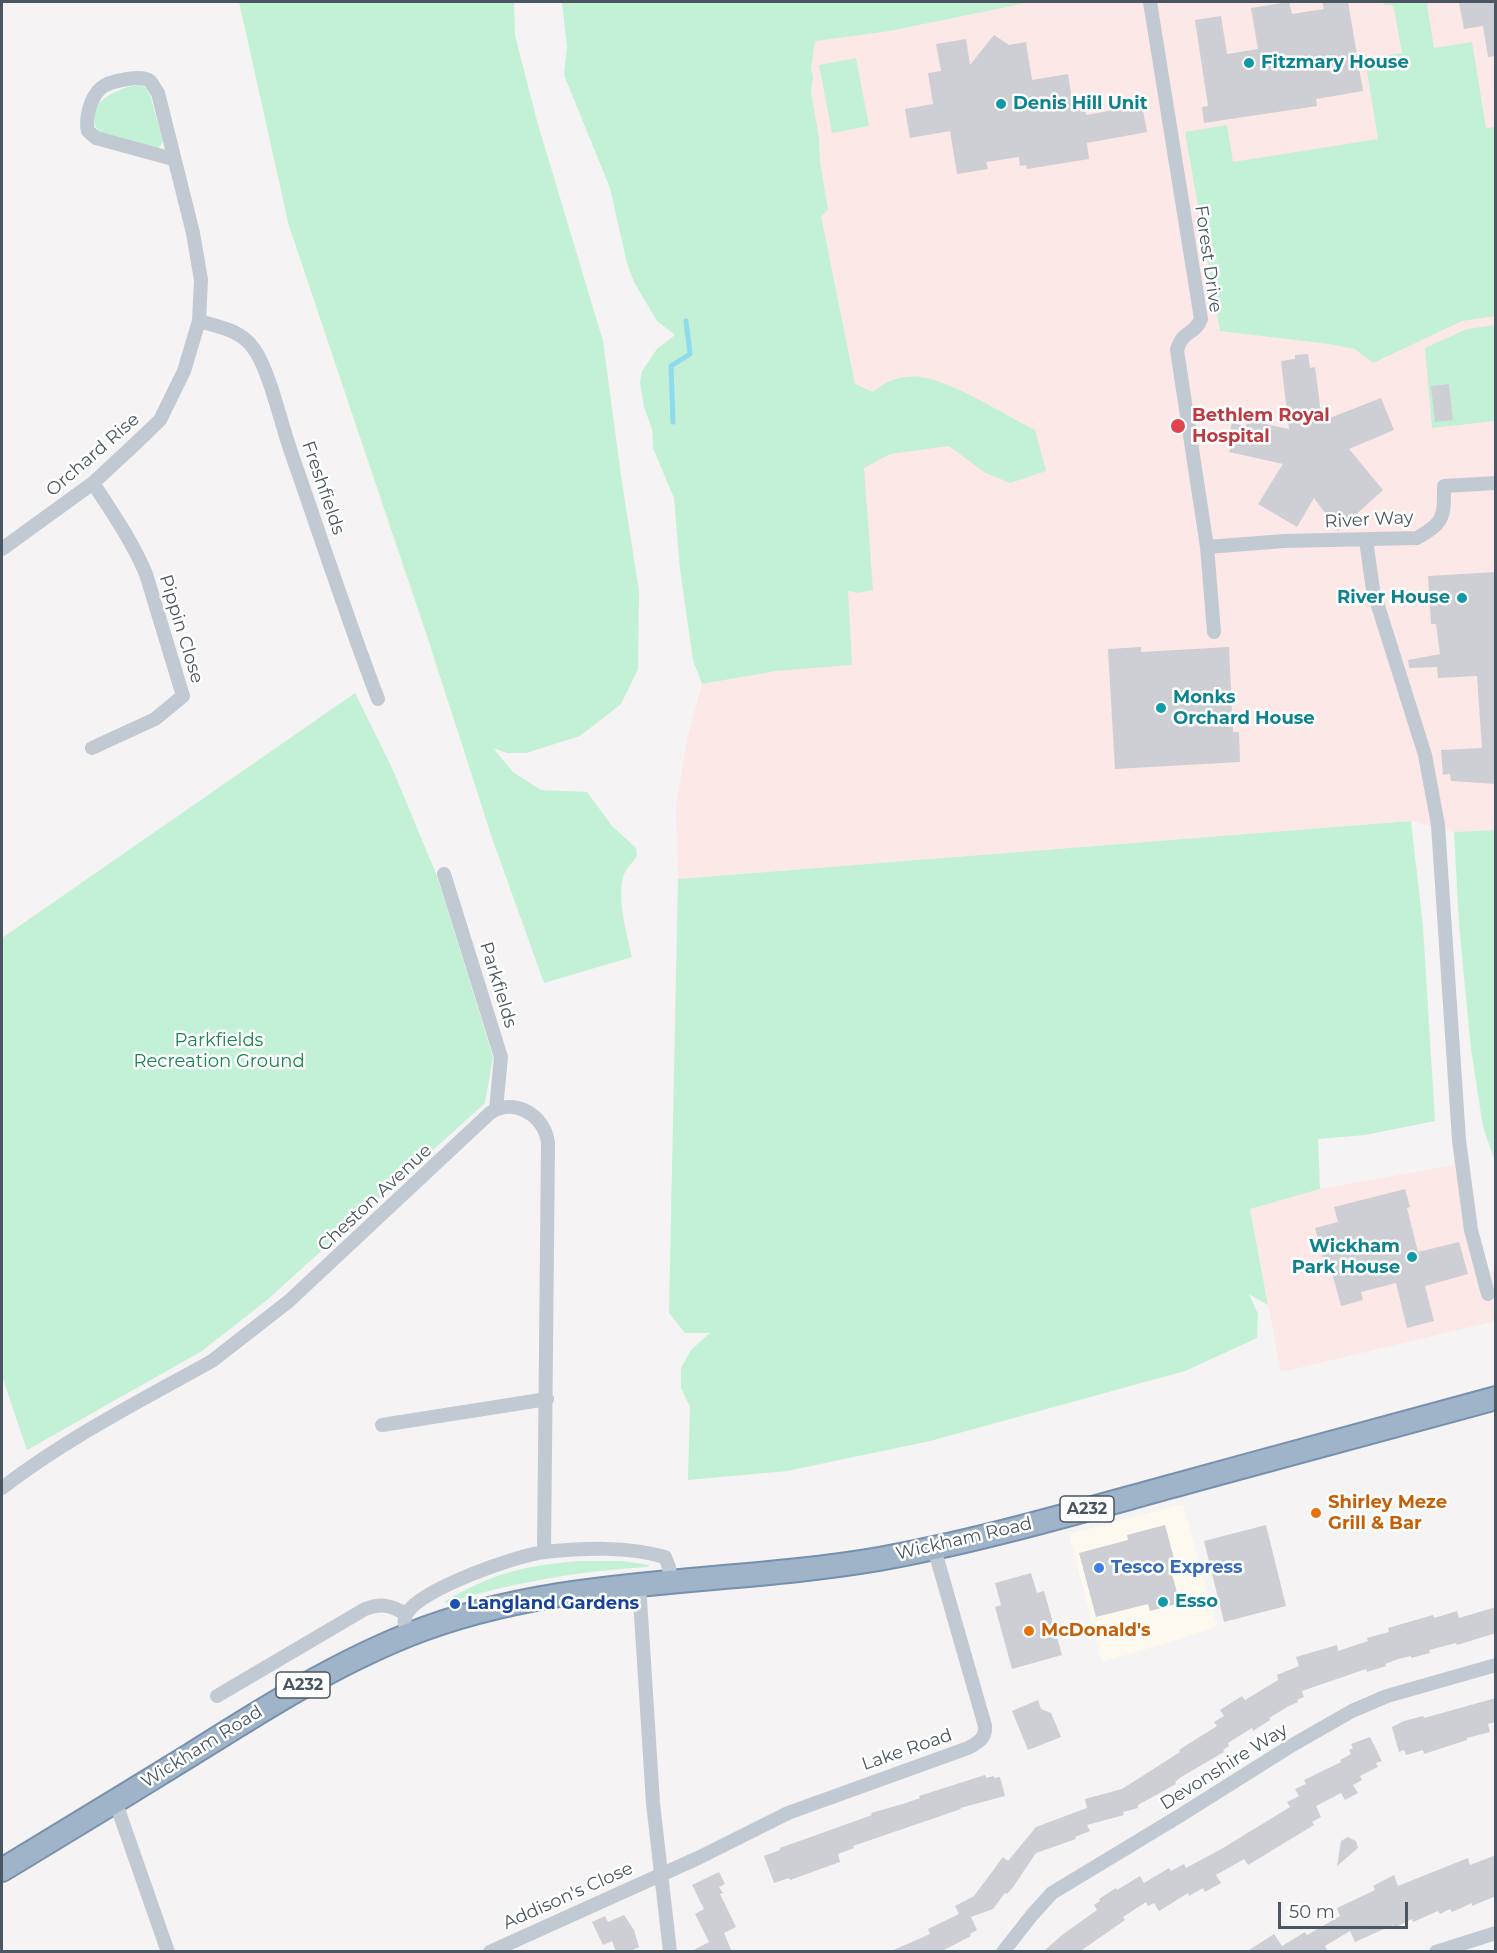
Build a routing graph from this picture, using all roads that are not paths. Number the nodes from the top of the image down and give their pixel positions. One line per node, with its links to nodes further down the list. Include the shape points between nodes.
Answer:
1 (1149, 2): 7 (street, Forest Drive, via 1201,319 1197,328 1180,340 1177,350)
2 (173, 159): 2 (street, Orchard Rise, via 96,138 88,131 88,111 101,88 138,77 149,80 158,93); 3 (street, Orchard Rise, via 201,280)
3 (199, 321): 4 (street, Orchard Rise, via 184,371 160,420); 10 (street, Freshfields, via 235,331 255,350)
4 (93, 483): 8 (street, Orchard Rise); 11 (street, Pippin Close, via 126,533 146,574 183,696 155,719)
5 (1496, 483): 6 (street, River Way, via 1444,486 1444,515 1433,529 1418,538)
6 (1366, 540): 7 (street, River Way); 14 (street, via 1373,590 1425,755 1438,825 1459,1140 1471,1230)
7 (1207, 547): 9 (street, Forest Drive)
8 (2, 549)
9 (1214, 632)
10 (378, 699)
11 (92, 748)
12 (444, 874): 13 (street, Parkfields, via 501,1057)
13 (496, 1109): 16 (street, via 513,1107 529,1112 547,1136); 18 (street, Cheston Avenue, via 289,1301 232,1347 68,1442)
14 (1488, 1294)
15 (1496, 1398): 19 (highway, Wickham Road / A232)
16 (547, 1399): 17 (street); 20 (street)
17 (382, 1425)
18 (2, 1488)
19 (934, 1548): 21 (highway, Wickham Road / A232, via 826,1567); 28 (street, Lake Road, via 982,1716 986,1732 983,1737 968,1748 788,1813)
20 (544, 1552): 21 (street, Wickham Road, via 640,1550 665,1557); 23 (street, Wickham Road, via 500,1563 439,1590 412,1607)
21 (670, 1581): 22 (highway, Wickham Road / A232)
22 (639, 1584): 23 (highway, Wickham Road / A232, via 560,1594 459,1617); 28 (street)
23 (407, 1624): 25 (street, Wickham Road, via 390,1605 365,1609); 26 (highway, Wickham Road / A232, via 362,1655 301,1686)
24 (1496, 1665): 33 (street, Devonshire Way, via 1378,1700 1326,1725 1060,1887)
25 (217, 1696)
26 (114, 1802): 27 (highway, Wickham Road / A232); 30 (street)
27 (2, 1870)
28 (660, 1875): 31 (street, Addison's Close); 32 (street)
29 (1496, 1933): 34 (street)
30 (168, 1952)
31 (490, 1952)
32 (670, 1952)
33 (1003, 1952)
34 (1436, 1952)

